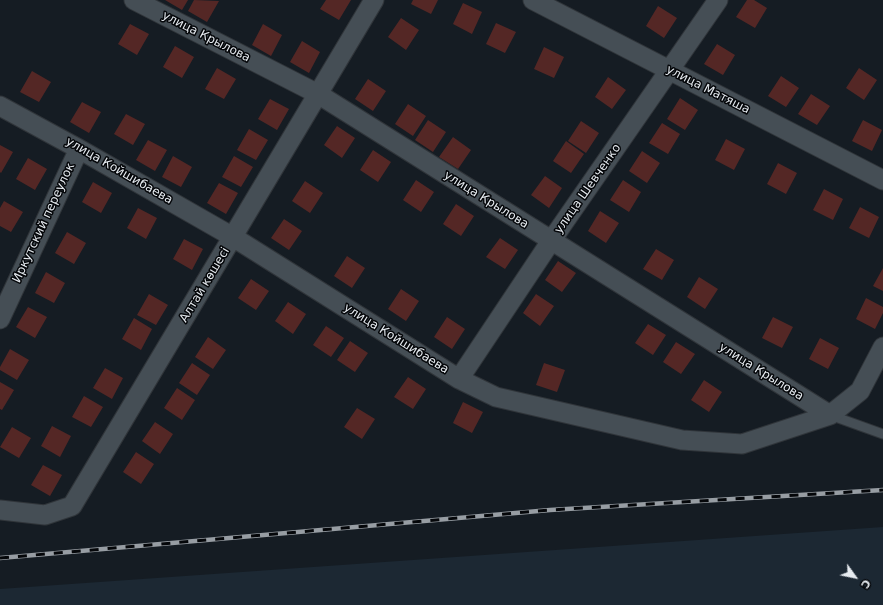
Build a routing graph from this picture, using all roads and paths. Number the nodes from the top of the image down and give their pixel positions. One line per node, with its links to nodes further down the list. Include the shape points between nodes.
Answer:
1 (134, 0): 6 (street, улица Крылова)
2 (374, 0): 6 (street, Алтай көшесі)
3 (533, 0): 5 (street, улица Матяша)
4 (718, 0): 5 (street, улица Шевченко)
5 (670, 71): 9 (street, улица Матяша); 11 (street, улица Шевченко)
6 (318, 94): 10 (street, Алтай көшесі); 11 (street, улица Крылова)
7 (0, 106): 8 (street, улица Койшибаева)
8 (79, 148): 10 (street, улица Койшибаева); 12 (street, Иркутский переулок)
9 (883, 180)
10 (233, 237): 14 (street, улица Койшибаева); 17 (street, Алтай көшесі, via 72,506 45,516)
11 (551, 241): 14 (street, улица Шевченко); 15 (street, улица Крылова)
12 (0, 319)
13 (883, 348): 15 (street, улица Койшибаева, via 860,391)
14 (459, 379): 15 (street, улица Койшибаева, via 496,397 682,440 742,444)
15 (830, 414): 16 (lane)
16 (883, 434)
17 (0, 510)

